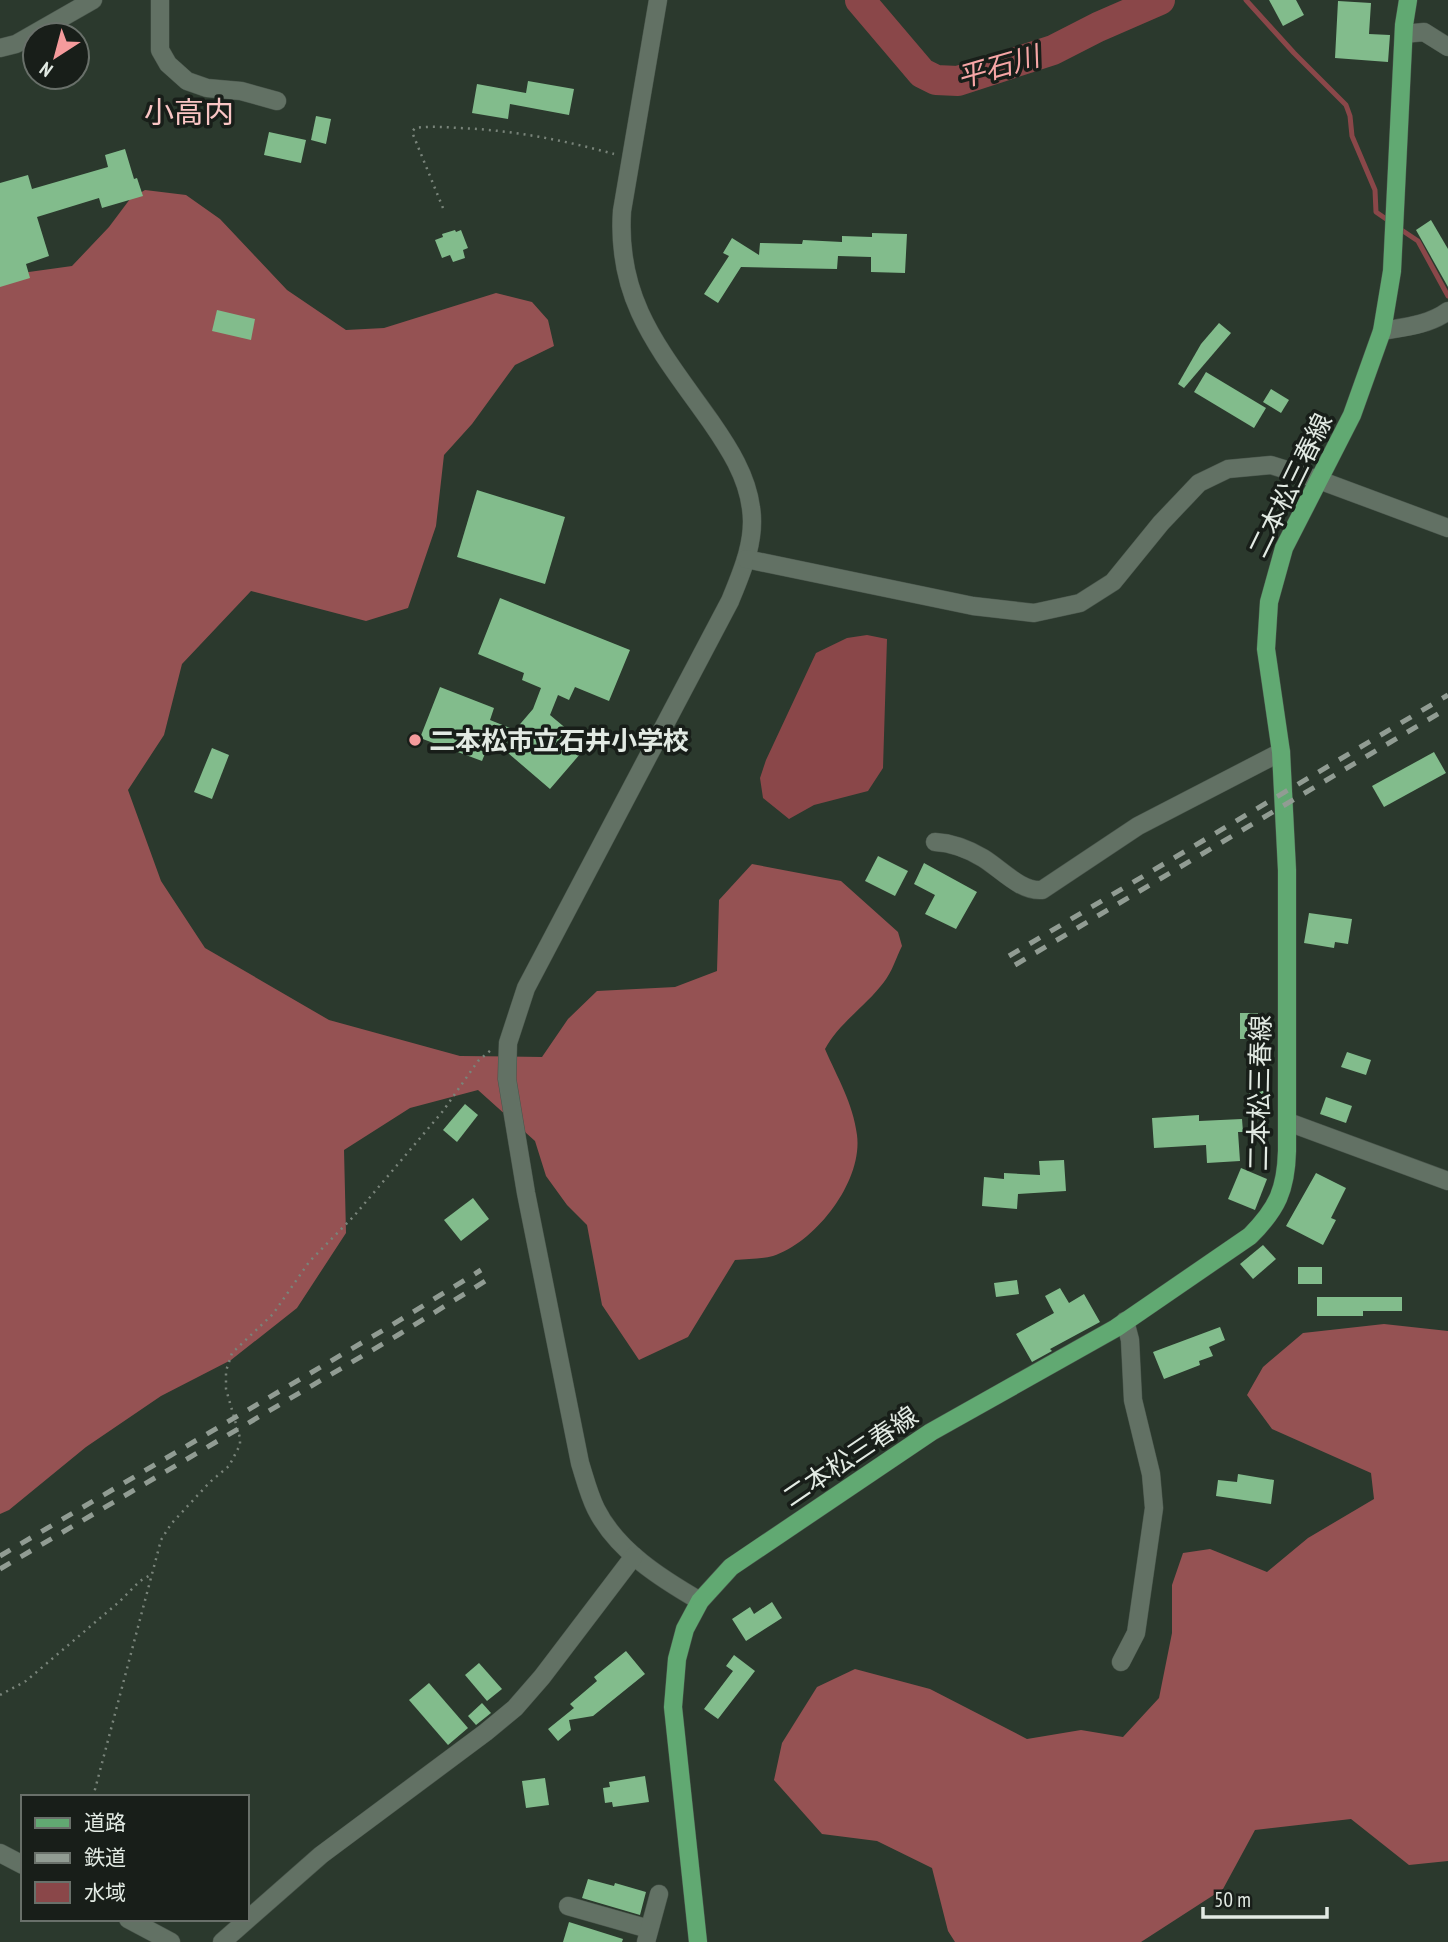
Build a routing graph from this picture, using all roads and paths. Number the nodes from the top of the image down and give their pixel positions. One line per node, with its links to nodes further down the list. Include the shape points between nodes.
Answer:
1 (93, 0): 7 (street, via 16,44)
2 (160, 0): 8 (street, via 160,50 187,81)
3 (658, 0): 9 (street)
4 (1408, 0): 5 (main road, 二本松三春線)
5 (1404, 34): 6 (street, via 1424,32); 12 (main road, 二本松三春線, via 1392,271)
6 (1448, 47)
7 (0, 48)
8 (277, 101)
9 (631, 159): 10 (path, via 526,133 415,128 412,132); 15 (street, via 621,237 628,284 653,339 742,474 752,510)
10 (443, 208)
11 (1448, 311): 12 (street, via 1417,325)
12 (1382, 331): 13 (main road, 二本松三春線, via 1352,415)
13 (1319, 480): 14 (street); 15 (street, via 1272,465 1228,469 1199,483 1113,582 1080,603 1034,613 973,606); 16 (main road, 二本松三春線, via 1284,548 1269,602 1266,649)
14 (1448, 528)
15 (746, 559): 18 (street, via 730,601 526,988)
16 (1280, 752): 17 (street, via 1138,826 1042,890 1026,887 961,847); 19 (main road, 二本松三春線, via 1287,870)
17 (935, 842)
18 (508, 1043): 22 (street, via 510,1104 580,1463 597,1510); 23 (path, via 478,1061 443,1111 309,1262 273,1314 232,1353 226,1389 240,1445 229,1466 171,1524 161,1540)
19 (1287, 1122): 20 (street); 21 (main road, 二本松三春線, via 1286,1172 1276,1206 1264,1222)
20 (1448, 1181)
21 (1125, 1321): 24 (main road, 二本松三春線, via 920,1439 732,1567); 25 (street, via 1133,1401 1151,1474 1154,1508 1136,1633)
22 (634, 1556): 24 (street); 32 (street, via 515,1708 321,1855)
23 (152, 1574): 26 (path, via 26,1681); 27 (path)
24 (700, 1601): 38 (main road, 二本松三春線, via 685,1629 677,1659 673,1707)
25 (1121, 1662)
26 (0, 1695)
27 (94, 1795)
28 (0, 1853): 29 (street)
29 (21, 1863)
30 (659, 1894): 35 (street)
31 (568, 1906): 35 (street)
32 (248, 1919)
33 (132, 1921): 36 (street)
34 (246, 1921): 37 (street)
35 (648, 1936)
36 (172, 1942)
37 (222, 1942)
38 (698, 1942)

